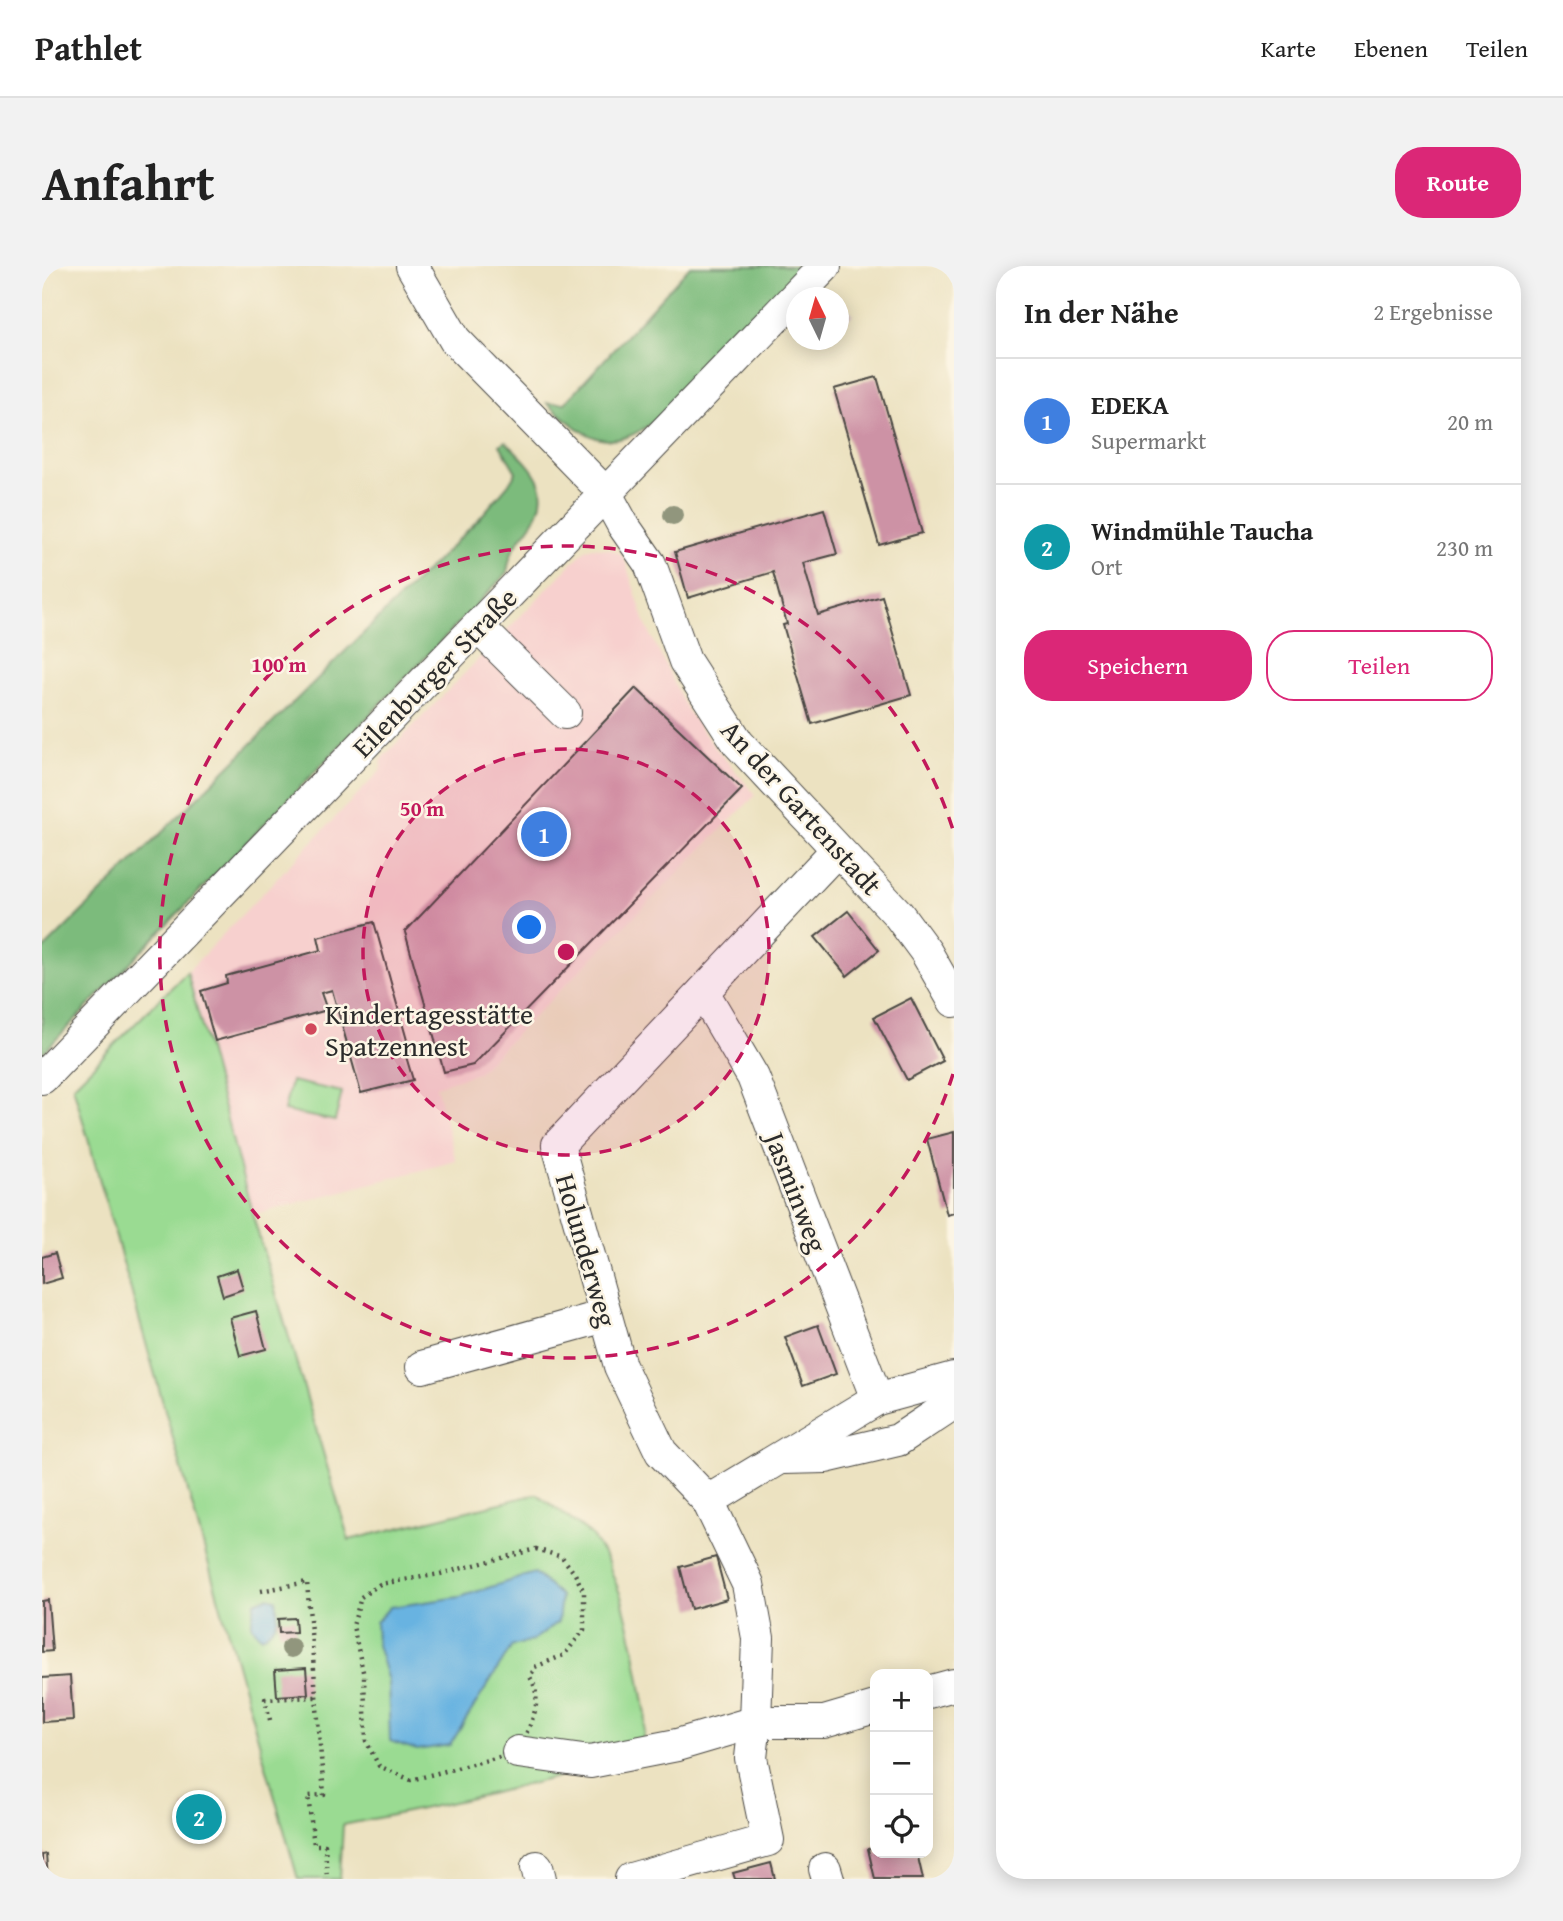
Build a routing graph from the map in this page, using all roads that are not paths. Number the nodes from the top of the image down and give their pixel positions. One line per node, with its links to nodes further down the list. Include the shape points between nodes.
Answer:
1 (412, 266): 3 (street, An der Gartenstadt, via 455,340)
2 (825, 266): 3 (street, Eilenburger Straße)
3 (606, 494): 4 (street, Eilenburger Straße); 6 (street, An der Gartenstadt, via 650,564 692,673 738,743)
4 (478, 627): 5 (street); 9 (street, Eilenburger Straße)
5 (565, 713)
6 (837, 850): 7 (street, Holunderweg); 8 (street, An der Gartenstadt, via 898,914)
7 (702, 992): 10 (street, Holunderweg, via 558,1145); 13 (street, Jasminweg, via 753,1077)
8 (954, 1001)
9 (42, 1078)
10 (605, 1316): 11 (street); 16 (street, Holunderweg, via 620,1366 661,1452)
11 (422, 1367)
12 (954, 1378): 13 (street)
13 (877, 1399): 15 (street)
14 (954, 1403): 15 (street, via 898,1440 826,1457)
15 (779, 1458): 16 (street)
16 (708, 1501): 20 (street, Holunderweg, via 748,1584 758,1638)
17 (954, 1685): 18 (street)
18 (933, 1691)
19 (870, 1708): 20 (street, via 824,1722)
20 (755, 1722): 21 (street, via 677,1745 590,1762); 22 (street, Holunderweg, via 751,1758 768,1840)
21 (518, 1752)
22 (631, 1879)

